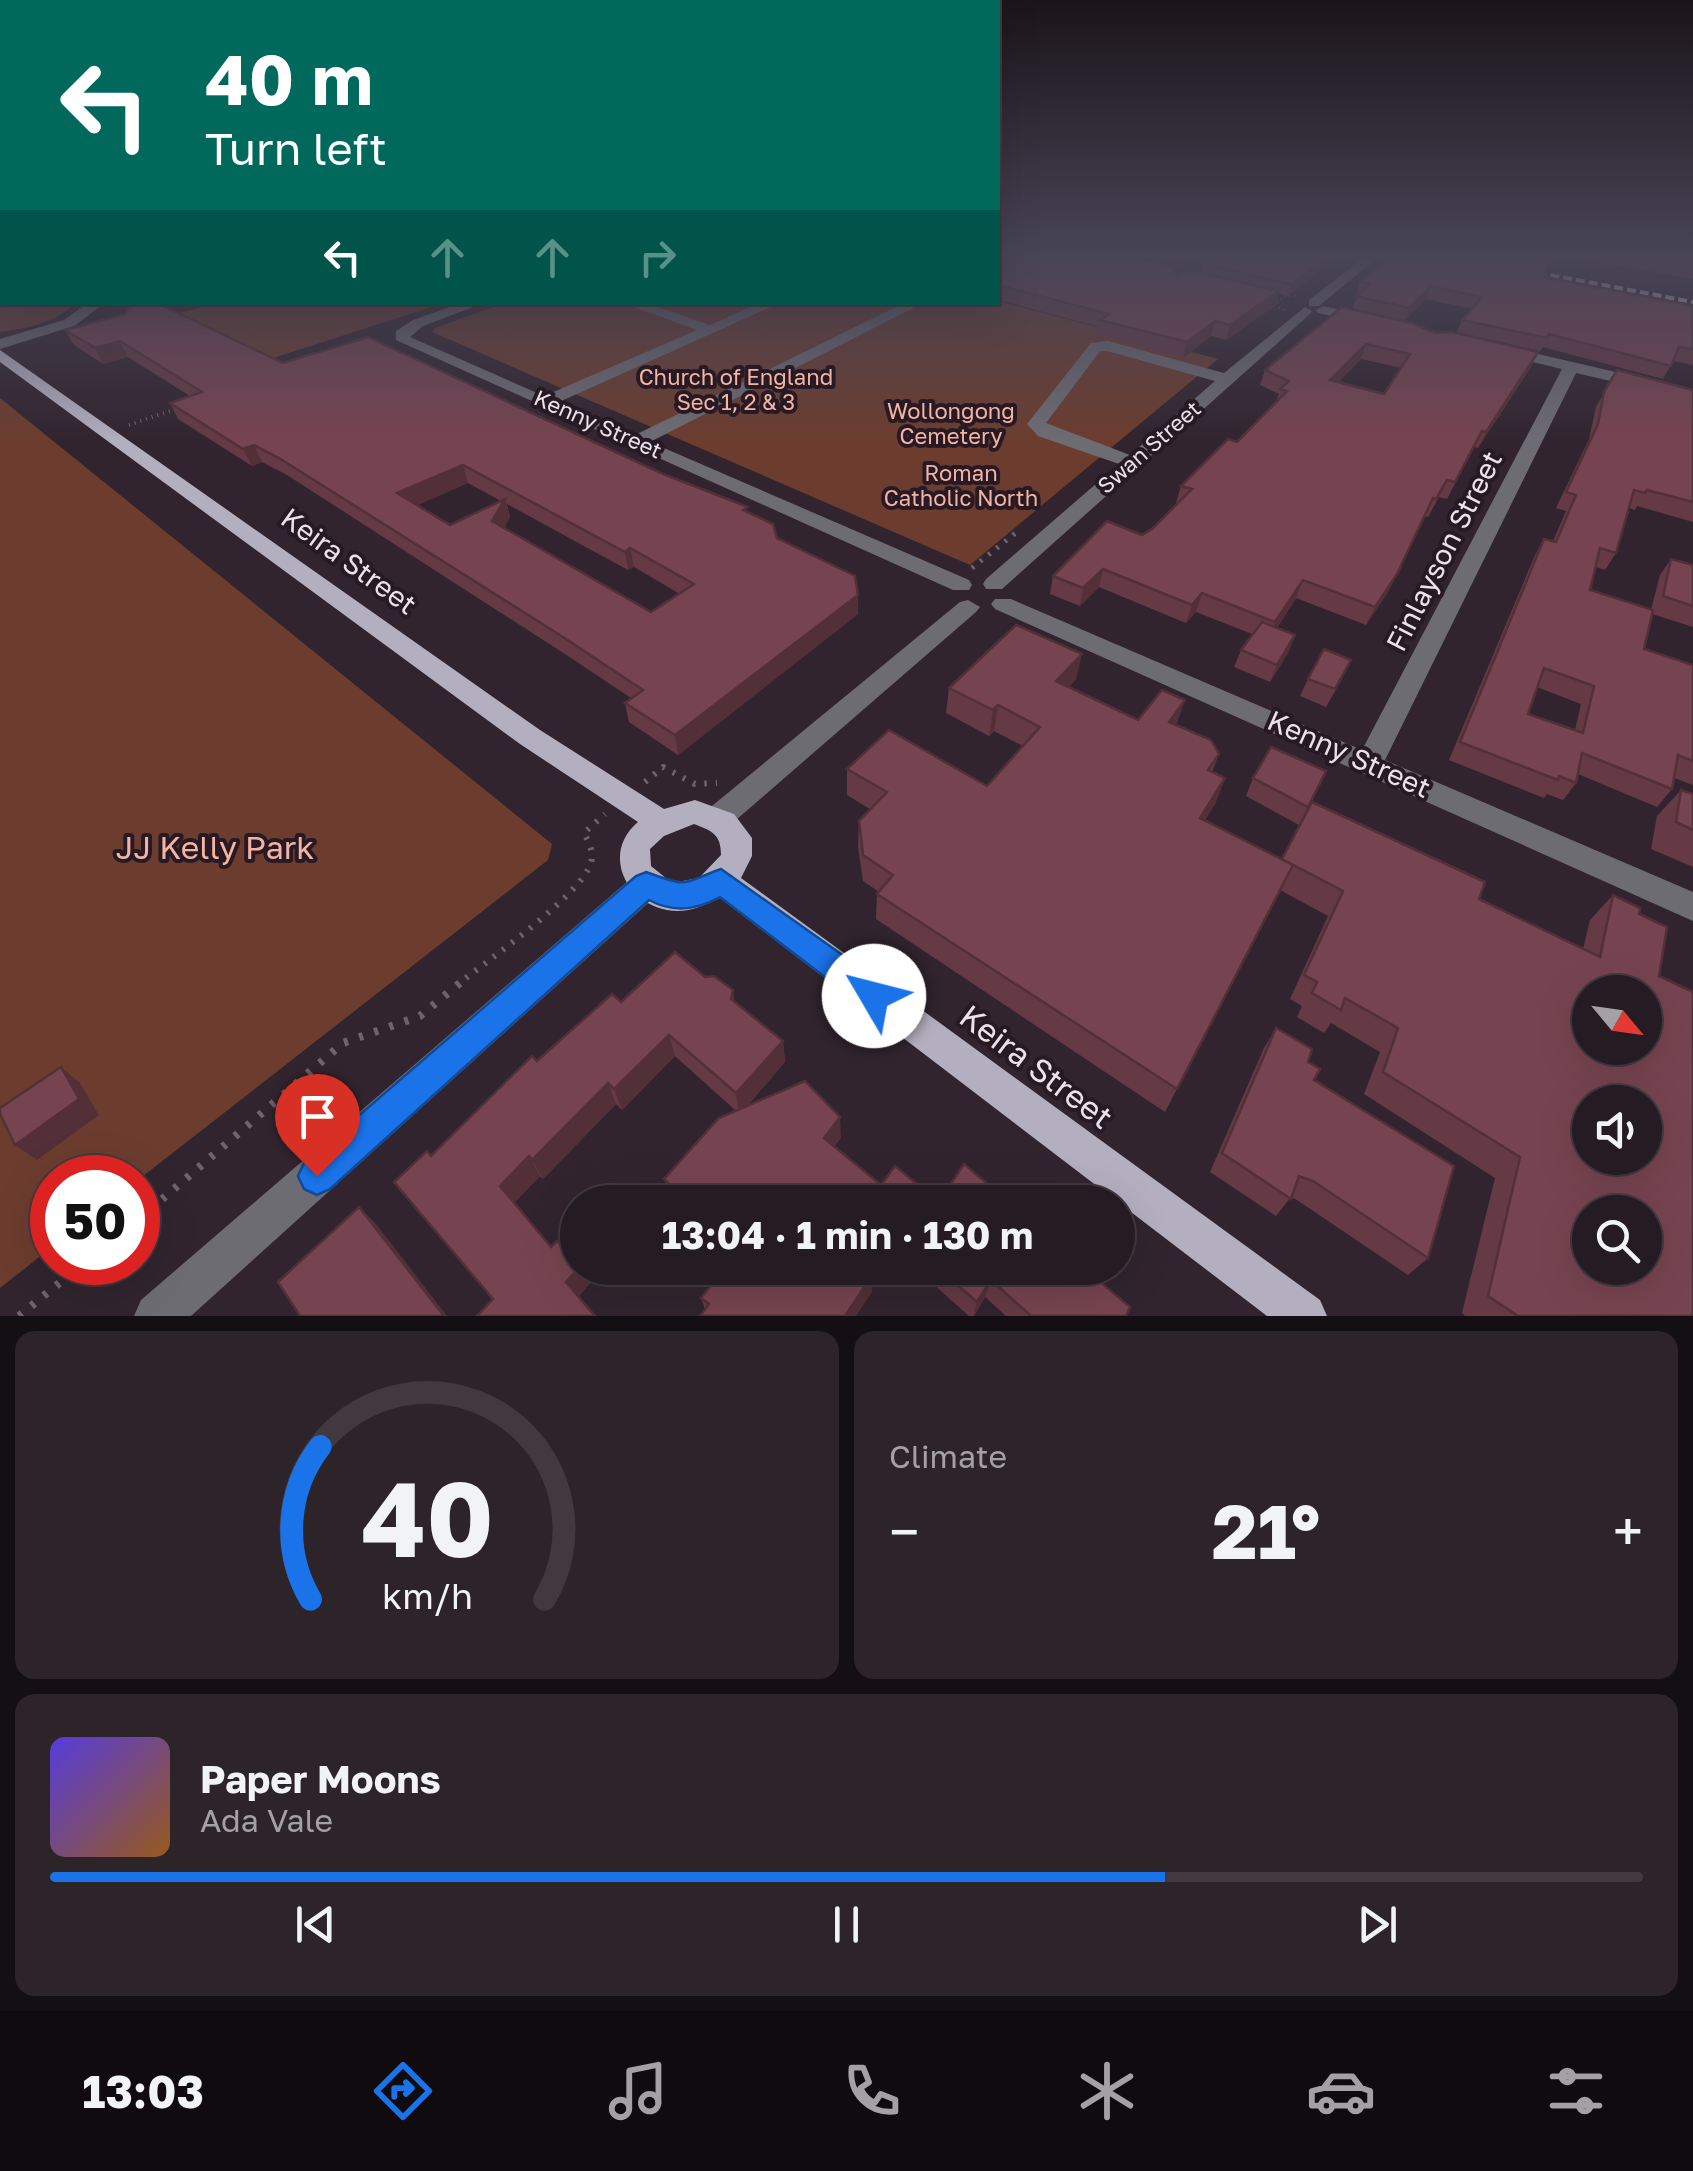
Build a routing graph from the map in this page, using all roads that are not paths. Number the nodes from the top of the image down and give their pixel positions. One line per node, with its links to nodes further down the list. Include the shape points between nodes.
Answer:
1 (74, 319): 10 (street)
2 (428, 319): 16 (street, Kenny Street, via 401,334 404,340)
3 (679, 319): 9 (street)
4 (735, 319): 9 (street)
5 (883, 319): 17 (street)
6 (1300, 319): 14 (street, Swan Street)
7 (1367, 319): 8 (street)
8 (1383, 323)
9 (710, 330): 16 (street)
10 (0, 344)
11 (1477, 345): 13 (street)
12 (0, 355): 23 (main road, Keira Street, via 530,737)
13 (1572, 366): 15 (street); 21 (street, Finlayson Street)
14 (1226, 378): 18 (street, Swan Street); 18 (street, via 1096,346 1036,424)
15 (1693, 395)
16 (546, 401): 17 (street, Kenny Street)
17 (637, 441): 20 (street, Kenny Street)
18 (1132, 462): 19 (street, Swan Street)
19 (998, 594): 20 (street, via 975,580); 21 (street, Kenny Street)
20 (965, 596): 22 (street)
21 (1369, 763): 26 (street, Kenny Street)
22 (718, 818): 23 (main road, via 695,812); 24 (main road, via 734,831 738,845 733,868)
23 (659, 821): 25 (main road, via 638,842 633,860)
24 (721, 882): 25 (main road, via 687,896); 28 (main road, Keira Street)
25 (646, 885): 27 (street)
26 (1693, 908)
27 (170, 1312)
28 (1304, 1316)

